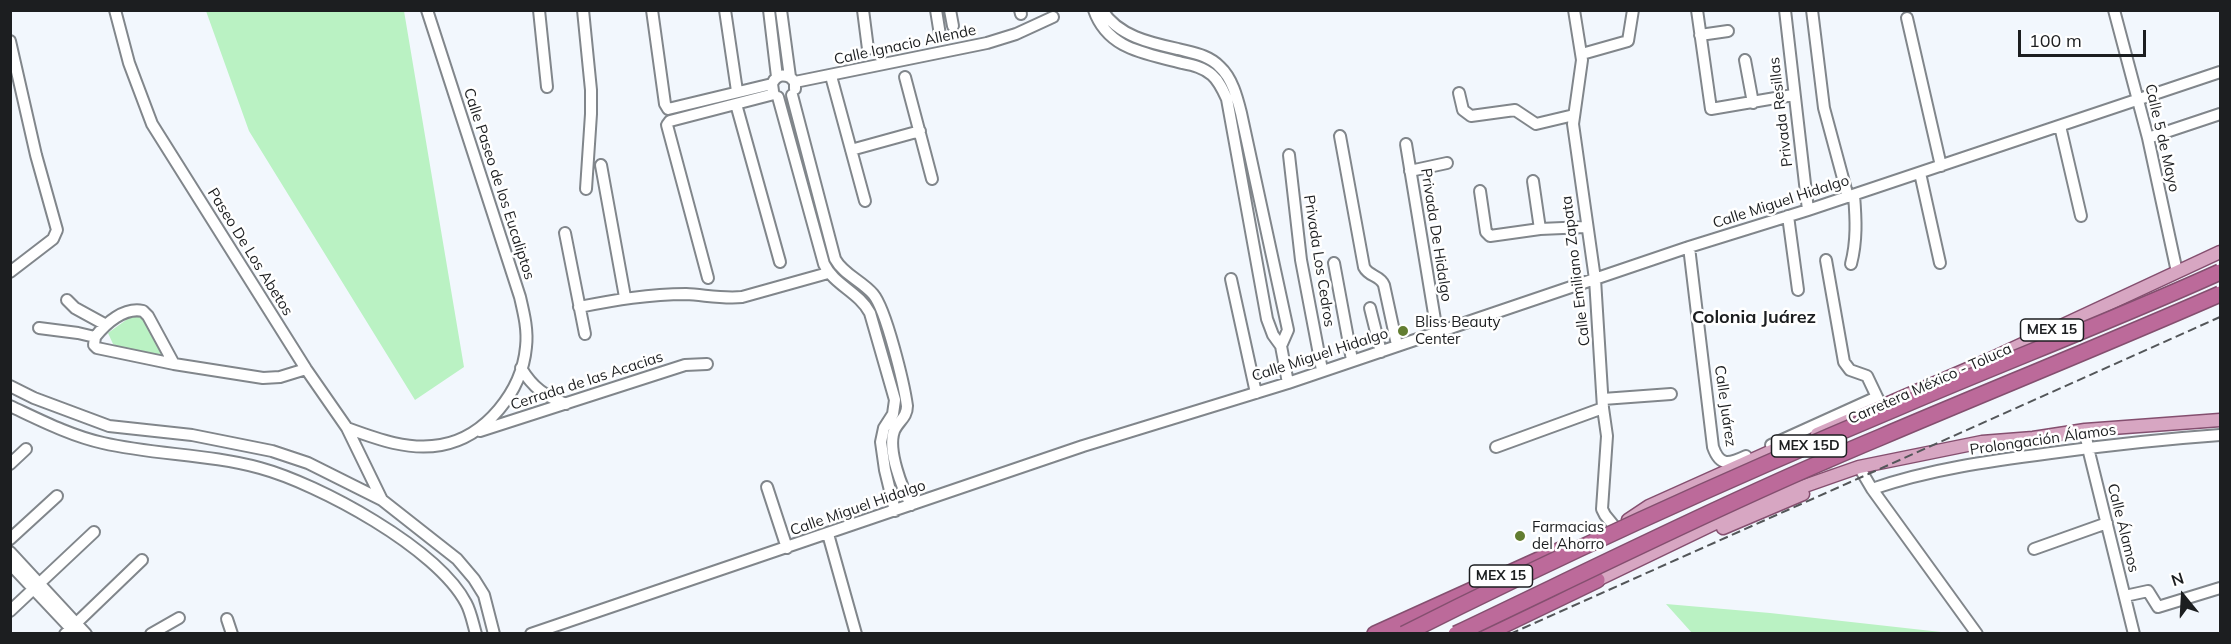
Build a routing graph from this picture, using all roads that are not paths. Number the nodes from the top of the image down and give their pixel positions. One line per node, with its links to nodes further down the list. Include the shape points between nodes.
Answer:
1 (115, 10): 105 (street, Paseo De Los Abetos, via 152,124)
2 (427, 10): 104 (street, Calle Paseo de los Eucaliptos, via 520,297 526,324)
3 (539, 10): 36 (street)
4 (583, 10): 61 (street, via 591,98)
5 (652, 10): 38 (street, via 668,109)
6 (725, 10): 38 (street)
7 (769, 10): 37 (street)
8 (781, 10): 35 (street)
9 (863, 10): 27 (street)
10 (936, 10): 24 (street)
11 (950, 10): 22 (street)
12 (1094, 10): 31 (street, via 1106,33 1127,48)
13 (1102, 10): 28 (street, via 1120,30)
14 (1574, 10): 29 (street, Calle Emiliano Zapata)
15 (1633, 10): 29 (street, via 1628,41)
16 (1697, 10): 25 (street)
17 (1785, 10): 41 (street, Privada Resillas)
18 (1812, 10): 63 (street, via 1824,108)
19 (2114, 10): 42 (street, Calle 5 de Mayo)
20 (1053, 17): 33 (street, Calle Ignacio Allende, via 987,43)
21 (1907, 18): 56 (street)
22 (953, 26)
23 (1728, 31): 25 (street)
24 (940, 35)
25 (1700, 35): 43 (street, via 1711,108)
26 (10, 41): 78 (street, via 57,230)
27 (868, 49)
28 (1177, 49): 31 (street); 99 (street, via 1198,53 1221,67 1232,83 1288,330)
29 (1582, 54): 46 (street, Calle Emiliano Zapata)
30 (1745, 60): 43 (street)
31 (1201, 68): 99 (street, via 1212,75 1227,99 1267,319)
32 (2220, 72): 42 (street, Calle Miguel Hidalgo)
33 (831, 76): 35 (street, Calle Ignacio Allende); 52 (street)
34 (905, 77): 48 (street)
35 (792, 80): 37 (street, Calle Ignacio Allende, via 784,75); 40 (street)
36 (547, 87)
37 (775, 88): 38 (street); 40 (street, via 788,98); 44 (street); 81 (street)
38 (737, 91)
39 (1459, 93): 46 (street, via 1463,110 1471,117 1515,110 1536,124)
40 (792, 95): 85 (street, via 835,259)
41 (1793, 95): 43 (street); 65 (street, Privada Resillas)
42 (2138, 100): 47 (street, Calle Miguel Hidalgo); 50 (street, Calle 5 de Mayo)
43 (1753, 103)
44 (736, 104): 74 (street); 82 (street, via 668,123 667,128)
45 (2220, 114): 50 (street)
46 (1574, 115): 68 (street, Calle Emiliano Zapata)
47 (2060, 126): 56 (street, Calle Miguel Hidalgo); 67 (street)
48 (920, 131): 52 (street); 59 (street)
49 (1340, 136): 98 (street, via 1365,267 1382,281)
50 (2148, 138): 79 (street, Calle 5 de Mayo)
51 (1406, 144): 57 (street, Privada De Hidalgo)
52 (851, 150): 64 (street)
53 (1289, 156): 106 (street, Privada Los Cedros, via 1301,260)
54 (1447, 163): 57 (street)
55 (601, 165): 89 (street)
56 (1941, 166): 58 (street, Calle Miguel Hidalgo)
57 (1410, 171): 95 (street, Privada De Hidalgo)
58 (1920, 173): 63 (street, Calle Miguel Hidalgo); 75 (street)
59 (932, 178)
60 (1533, 181): 69 (street)
61 (586, 189)
62 (1480, 191): 69 (street, via 1488,235)
63 (1851, 196): 65 (street, Calle Miguel Hidalgo); 77 (street, via 1857,215)
64 (865, 201)
65 (1808, 210): 66 (street, Calle Miguel Hidalgo)
66 (1788, 216): 71 (street, Calle Miguel Hidalgo); 86 (street)
67 (2081, 216)
68 (1586, 227): 69 (street); 84 (street, Calle Emiliano Zapata)
69 (1540, 229)
70 (565, 233): 91 (street)
71 (1689, 247): 84 (street, Calle Miguel Hidalgo); 111 (street, Calle Juárez, via 1713,447 1720,460 1737,460)
72 (2220, 252): 79 (main road, Carretera México - Toluca / MEX 15)
73 (1826, 260): 111 (street, via 1844,362 1850,370 1868,376)
74 (780, 262)
75 (1940, 262)
76 (1334, 263): 101 (street)
77 (1851, 264)
78 (10, 272)
79 (2177, 272): 111 (main road, Carretera México - Toluca / MEX 15, via 1986,361)
80 (2220, 272): 166 (highway, MEX 15D, bridge, via 1750,471)
81 (828, 273): 87 (street); 89 (street, via 742,297)
82 (708, 278)
83 (1231, 279): 109 (street)
84 (1595, 279): 95 (street, Calle Miguel Hidalgo); 112 (street, Calle Emiliano Zapata)
85 (860, 282): 87 (street); 126 (street, via 880,306 906,398 907,411 894,431)
86 (1798, 290)
87 (852, 291): 126 (street, via 870,313 895,400 893,414 882,434)
88 (2220, 294): 167 (highway, MEX 15D, bridge, via 1859,446)
89 (626, 297): 91 (street)
90 (67, 300): 93 (street)
91 (579, 307): 96 (street)
92 (1370, 308): 100 (street)
93 (106, 325): 97 (street); 102 (street, via 128,311 143,311)
94 (39, 328): 97 (street)
95 (1437, 332): 98 (street, Calle Miguel Hidalgo)
96 (585, 334)
97 (95, 337): 102 (street, via 97,348)
98 (1397, 345): 100 (street, Calle Miguel Hidalgo)
99 (1281, 346): 107 (street)
100 (1381, 352): 101 (street, Calle Miguel Hidalgo)
101 (1352, 360): 106 (street, Calle Miguel Hidalgo)
102 (174, 364): 105 (street, via 263,378)
103 (707, 364): 113 (street, Cerrada de las Acacias, via 685,365)
104 (521, 368): 113 (street, via 539,392); 119 (street, Calle Paseo de los Eucaliptos, via 515,386)
105 (306, 369): 117 (street, Paseo De Los Abetos)
106 (1322, 370): 107 (street, Calle Miguel Hidalgo)
107 (1288, 382): 109 (street, Calle Miguel Hidalgo)
108 (10, 386): 116 (street)
109 (1256, 393): 136 (street, Calle Miguel Hidalgo, via 1083,446)
110 (1671, 394): 112 (street)
111 (1879, 401): 138 (main road, Carretera México - Toluca / MEX 15)
112 (1603, 403): 123 (street); 138 (street, Calle Emiliano Zapata, via 1607,446 1602,509 1605,515)
113 (566, 404): 119 (street, Cerrada de las Acacias)
114 (10, 405): 121 (street)
115 (2220, 420): 118 (main road, MEX 15)
116 (109, 426): 121 (street); 135 (street, via 192,435 272,451 308,463)
117 (348, 428): 119 (street, Calle Paseo de los Eucaliptos, via 384,442 425,446 461,440); 135 (street, Paseo De Los Abetos)
118 (2085, 430): 124 (street, Calle Álamos); 128 (main road, MEX 15, via 1982,442)
119 (477, 432)
120 (2220, 435): 124 (street, Prolongación Álamos)
121 (104, 443): 153 (street, via 225,460 299,482 391,532 445,576)
122 (1785, 445): 138 (main road, via 1649,506)
123 (1496, 447)
124 (2088, 448): 131 (street, Prolongación Álamos, via 1991,460 1923,473); 139 (street, Calle Álamos)
125 (26, 449): 127 (street)
126 (889, 456): 130 (street); 132 (street)
127 (10, 464)
128 (1859, 467): 131 (street); 148 (main road, MEX 15, via 1759,502)
129 (767, 487): 143 (street)
130 (903, 488): 132 (street); 136 (street)
131 (1872, 489): 169 (street)
132 (891, 492): 137 (street)
133 (1803, 494): 148 (main road, via 1663,556)
134 (57, 496): 142 (street)
135 (382, 500): 151 (street, via 457,560)
136 (911, 505): 137 (street, Calle Miguel Hidalgo)
137 (895, 511): 141 (street, Calle Miguel Hidalgo)
138 (1621, 523): 165 (highway, Carretera México - Toluca / MEX 15)
139 (2107, 523): 144 (street); 152 (street, Calle Álamos)
140 (94, 532): 149 (street)
141 (828, 534): 143 (street, Calle Miguel Hidalgo); 164 (street)
142 (10, 539)
143 (787, 548): 163 (street, Calle Miguel Hidalgo)
144 (2034, 549)
145 (10, 552): 149 (street)
146 (142, 560): 157 (street)
147 (10, 564): 149 (street)
148 (1597, 580): 168 (highway, MEX 15)
149 (37, 587): 154 (street); 157 (street)
150 (2220, 588): 152 (street, via 2158,607 2148,591)
151 (484, 595): 153 (street); 162 (street)
152 (2125, 596): 170 (street, Calle Álamos)
153 (467, 604): 161 (street)
154 (10, 611)
155 (179, 618): 159 (street)
156 (227, 619): 160 (street)
157 (72, 629): 158 (street)
158 (86, 633)
159 (151, 633)
160 (232, 633)
161 (476, 633)
162 (494, 633)
163 (531, 633)
164 (856, 633)
165 (1375, 633)
166 (1404, 633)
167 (1456, 633)
168 (1485, 633)
169 (1977, 633)
170 (2134, 633)

